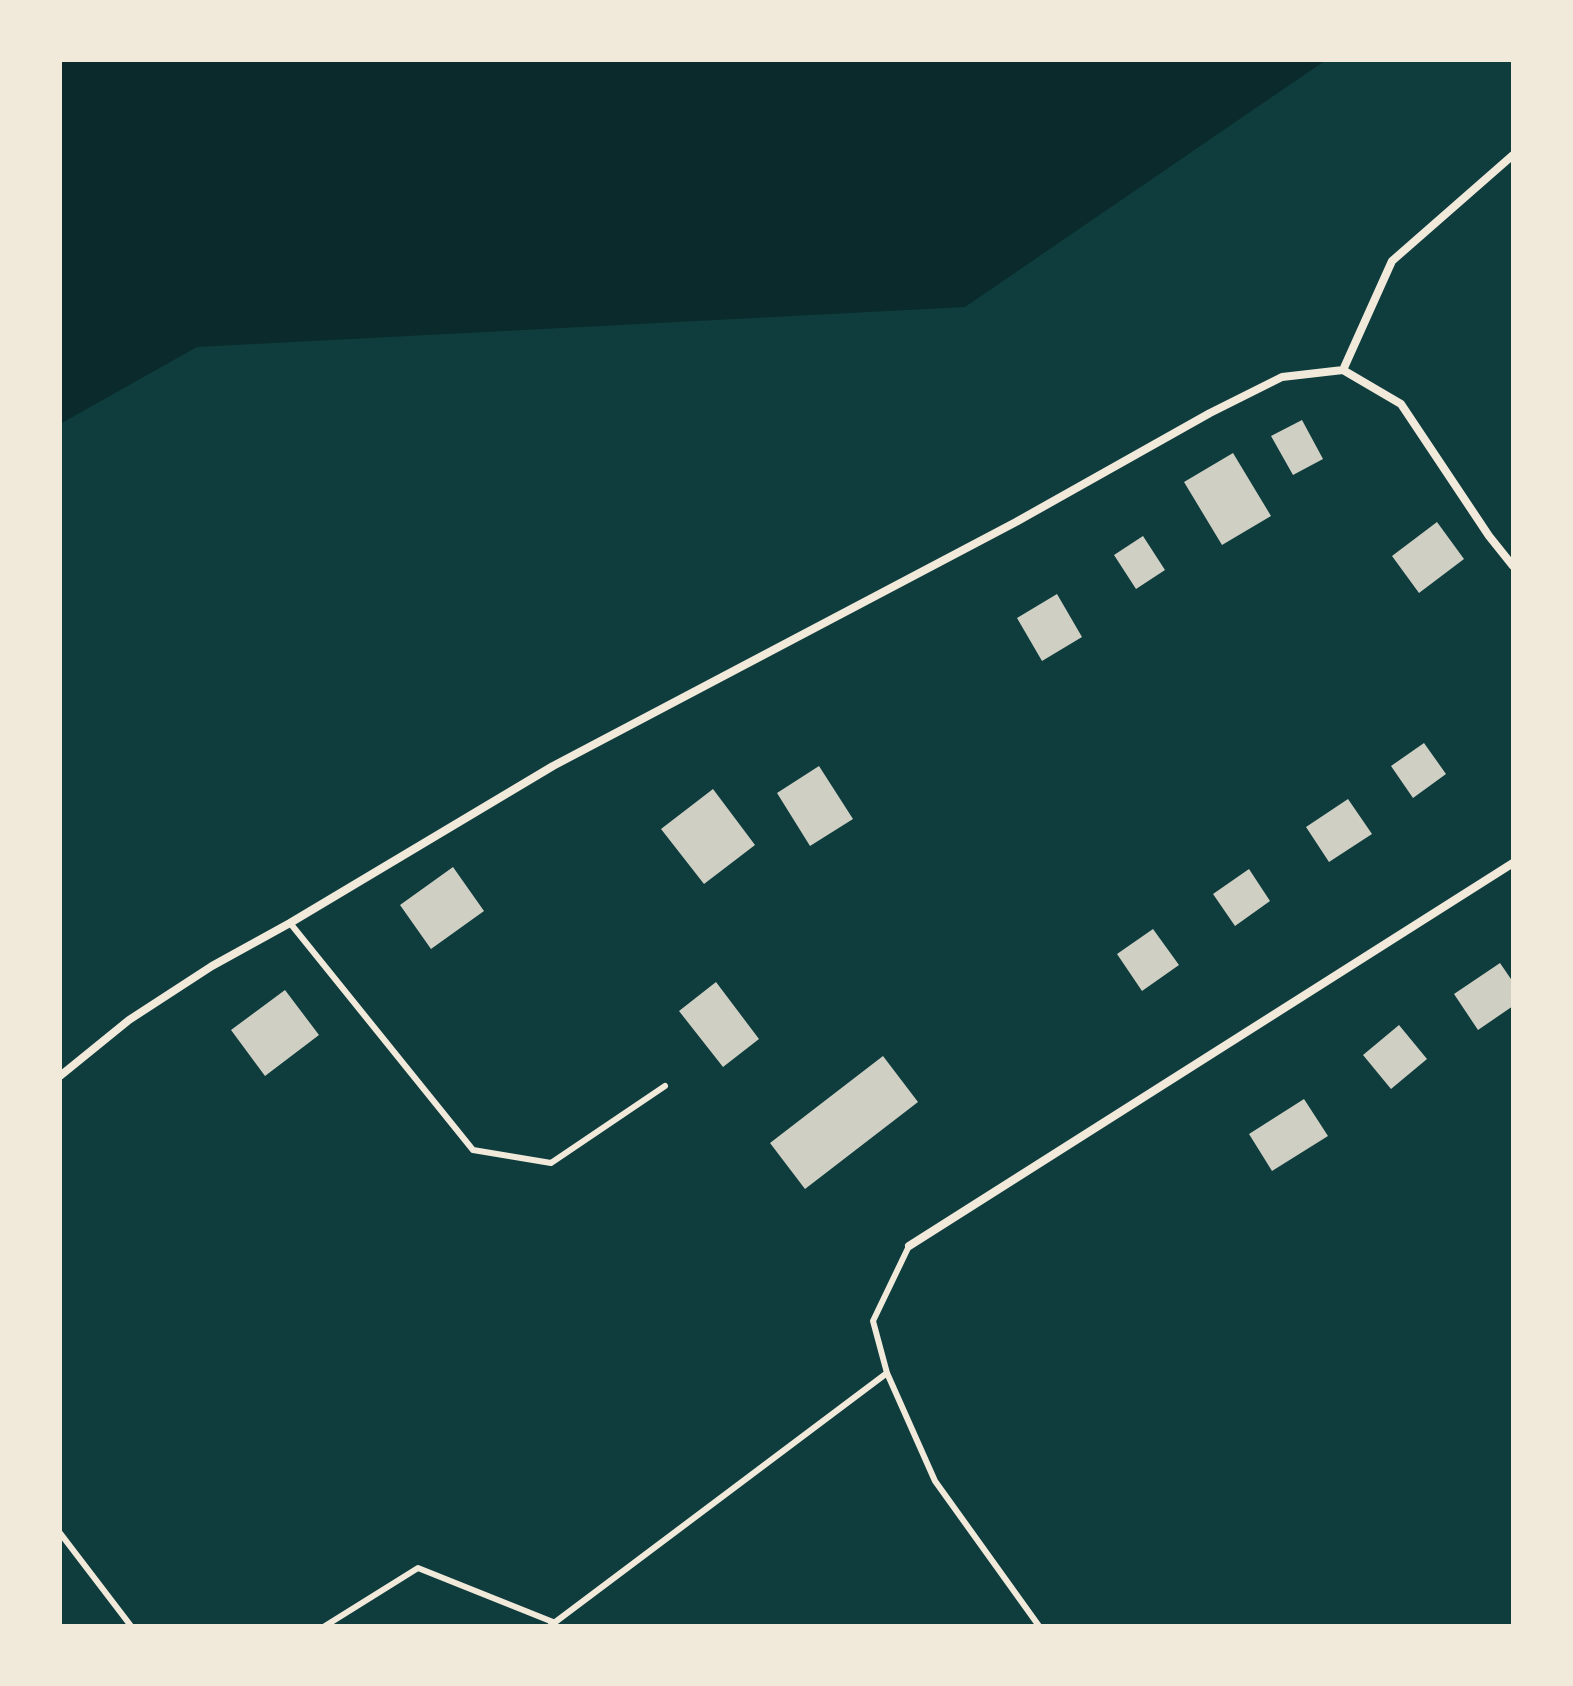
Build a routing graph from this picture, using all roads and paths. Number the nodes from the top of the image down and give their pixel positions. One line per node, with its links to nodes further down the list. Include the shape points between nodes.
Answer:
1 (1513, 155): 2 (street, via 1392,261)
2 (1343, 370): 3 (street, via 1401,404); 5 (street, via 1282,377 1210,413 1016,522 553,766)
3 (1513, 566)
4 (1513, 863): 8 (street)
5 (290, 923): 6 (street, via 129,1020); 7 (lane, via 473,1150 551,1163)
6 (60, 1076)
7 (665, 1086)
8 (909, 1246): 9 (lane, via 873,1321)
9 (887, 1373): 11 (lane); 14 (lane, via 935,1481)
10 (60, 1533): 12 (lane)
11 (551, 1624): 13 (lane, via 418,1568)
12 (131, 1626)
13 (325, 1626)
14 (1039, 1626)

